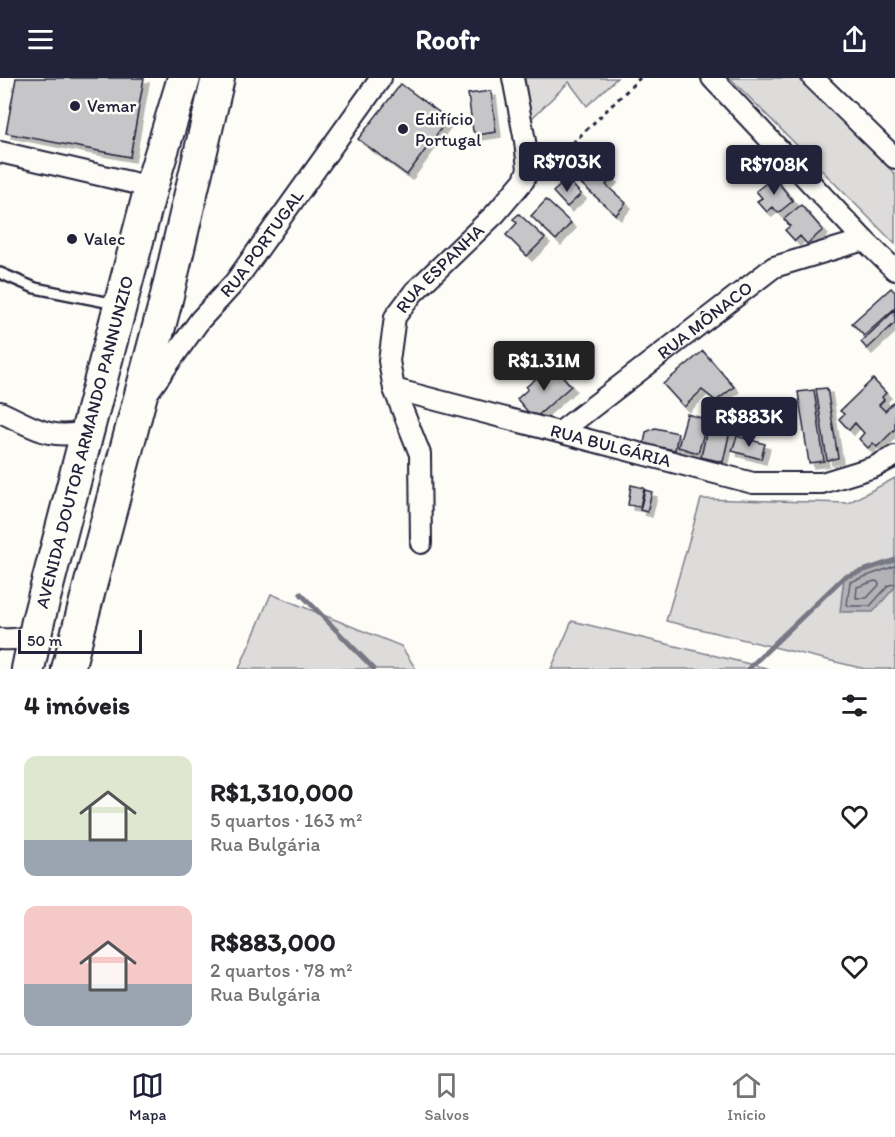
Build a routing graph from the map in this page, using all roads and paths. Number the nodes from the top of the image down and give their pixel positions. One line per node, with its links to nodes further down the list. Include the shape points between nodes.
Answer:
1 (184, 78): 11 (main road, AVENIDA DOUTOR ARMANDO PANNUNZIO)
2 (217, 78): 11 (main road, via 183,170); 15 (main road)
3 (381, 78): 17 (street, RUA PORTUGAL, via 235,282)
4 (513, 78): 10 (street)
5 (640, 78): 10 (path, via 551,164)
6 (712, 78): 12 (street)
7 (813, 78): 9 (street)
8 (0, 152): 11 (street)
9 (895, 159)
10 (528, 169): 18 (street, RUA ESPANHA, via 524,180 496,213 414,292 395,317 389,361)
11 (151, 187): 16 (main road, AVENIDA DOUTOR ARMANDO PANNUNZIO)
12 (864, 240): 13 (street); 22 (street, RUA MÔNACO, via 774,267)
13 (895, 270)
14 (0, 273): 16 (lane, via 35,288)
15 (165, 304): 17 (street, via 175,325 181,327); 19 (main road)
16 (120, 305): 21 (main road, AVENIDA DOUTOR ARMANDO PANNUNZIO)
17 (200, 320): 19 (street, RUA PORTUGAL)
18 (393, 389): 22 (street, RUA BULGÁRIA); 24 (street, RUA ESPANHA, via 420,454)
19 (138, 405): 27 (main road)
20 (0, 412): 21 (street, via 49,434)
21 (87, 432): 25 (main road, AVENIDA DOUTOR ARMANDO PANNUNZIO)
22 (560, 432): 23 (street, RUA BULGÁRIA, via 753,483 822,483 874,467)
23 (895, 456)
24 (420, 543)
25 (36, 630): 26 (street, via 16,639); 28 (main road, AVENIDA DOUTOR ARMANDO PANNUNZIO)
26 (0, 639)
27 (67, 665)
28 (28, 669)

